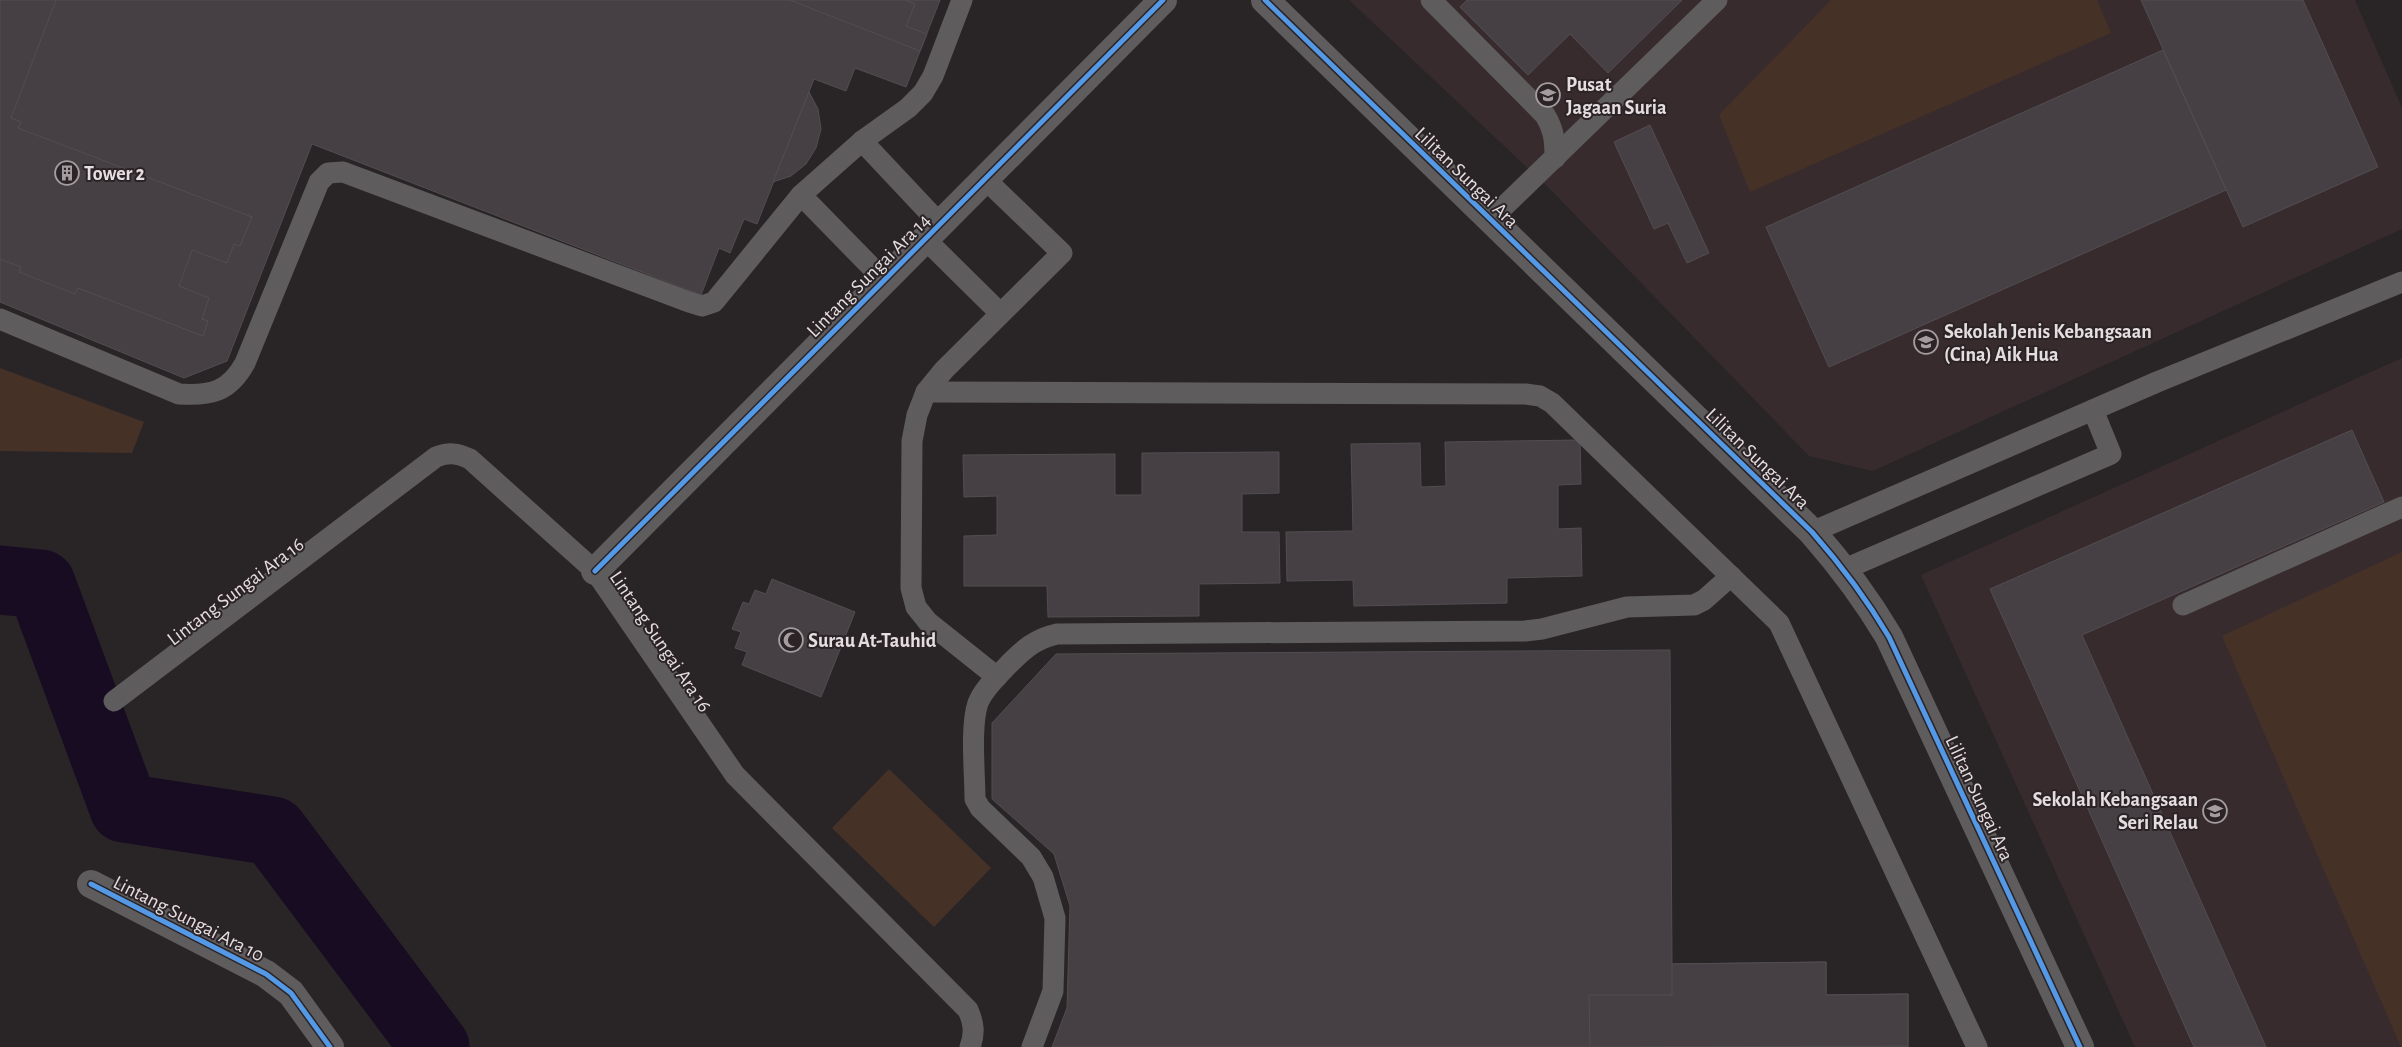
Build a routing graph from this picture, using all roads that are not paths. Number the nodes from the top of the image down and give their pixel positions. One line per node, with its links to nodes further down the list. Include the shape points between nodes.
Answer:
1 (962, 0): 8 (lane, via 933,76 923,93 908,108)
2 (1163, 0): 10 (street, Lintang Sungai Ara 14)
3 (1265, 0): 12 (street, Lilitan Sungai Ara)
4 (1431, 0): 6 (lane)
5 (1717, 0): 7 (lane)
6 (1545, 115): 7 (lane, via 1564,123 1577,124); 9 (lane, via 1554,134)
7 (1596, 119): 9 (lane)
8 (862, 141): 11 (lane); 13 (lane)
9 (1555, 158): 12 (lane)
10 (985, 179): 13 (street, Lintang Sungai Ara 14); 16 (lane, via 1062,253)
11 (801, 195): 14 (lane); 17 (lane, via 714,302 702,306 343,172 328,173 319,182 246,363 236,379 215,392 178,394)
12 (1490, 220): 21 (street, Lilitan Sungai Ara)
13 (933, 232): 14 (street, Lintang Sungai Ara 14); 16 (lane)
14 (884, 280): 23 (street, Lintang Sungai Ara 14)
15 (2402, 282): 19 (lane)
16 (1000, 313): 18 (lane)
17 (0, 320)
18 (926, 392): 24 (lane, via 1540,396 1552,403); 26 (lane, via 917,414 912,441 911,588 916,607 928,622)
19 (2093, 410): 21 (lane); 22 (lane, via 2111,454)
20 (2402, 507): 25 (lane)
21 (1812, 532): 22 (street, Lilitan Sungai Ara)
22 (1845, 570): 33 (street, Lilitan Sungai Ara, via 1889,637)
23 (594, 571): 27 (lane, Lintang Sungai Ara 16, via 470,459 448,452 436,457); 30 (lane, Lintang Sungai Ara 16, via 735,775 968,1010 974,1023)
24 (1731, 576): 26 (lane, via 1694,605 1627,607 1525,631 1057,634 1030,644); 32 (lane, via 1784,632)
25 (2183, 605)
26 (997, 676): 31 (lane, via 981,697 974,721 975,799 980,808 1031,857 1043,878 1055,918 1053,991)
27 (114, 701)
28 (91, 884): 29 (street, Lintang Sungai Ara 10, via 266,974 291,993)
29 (330, 1047)
30 (970, 1047)
31 (1032, 1047)
32 (1977, 1047)
33 (2080, 1047)

